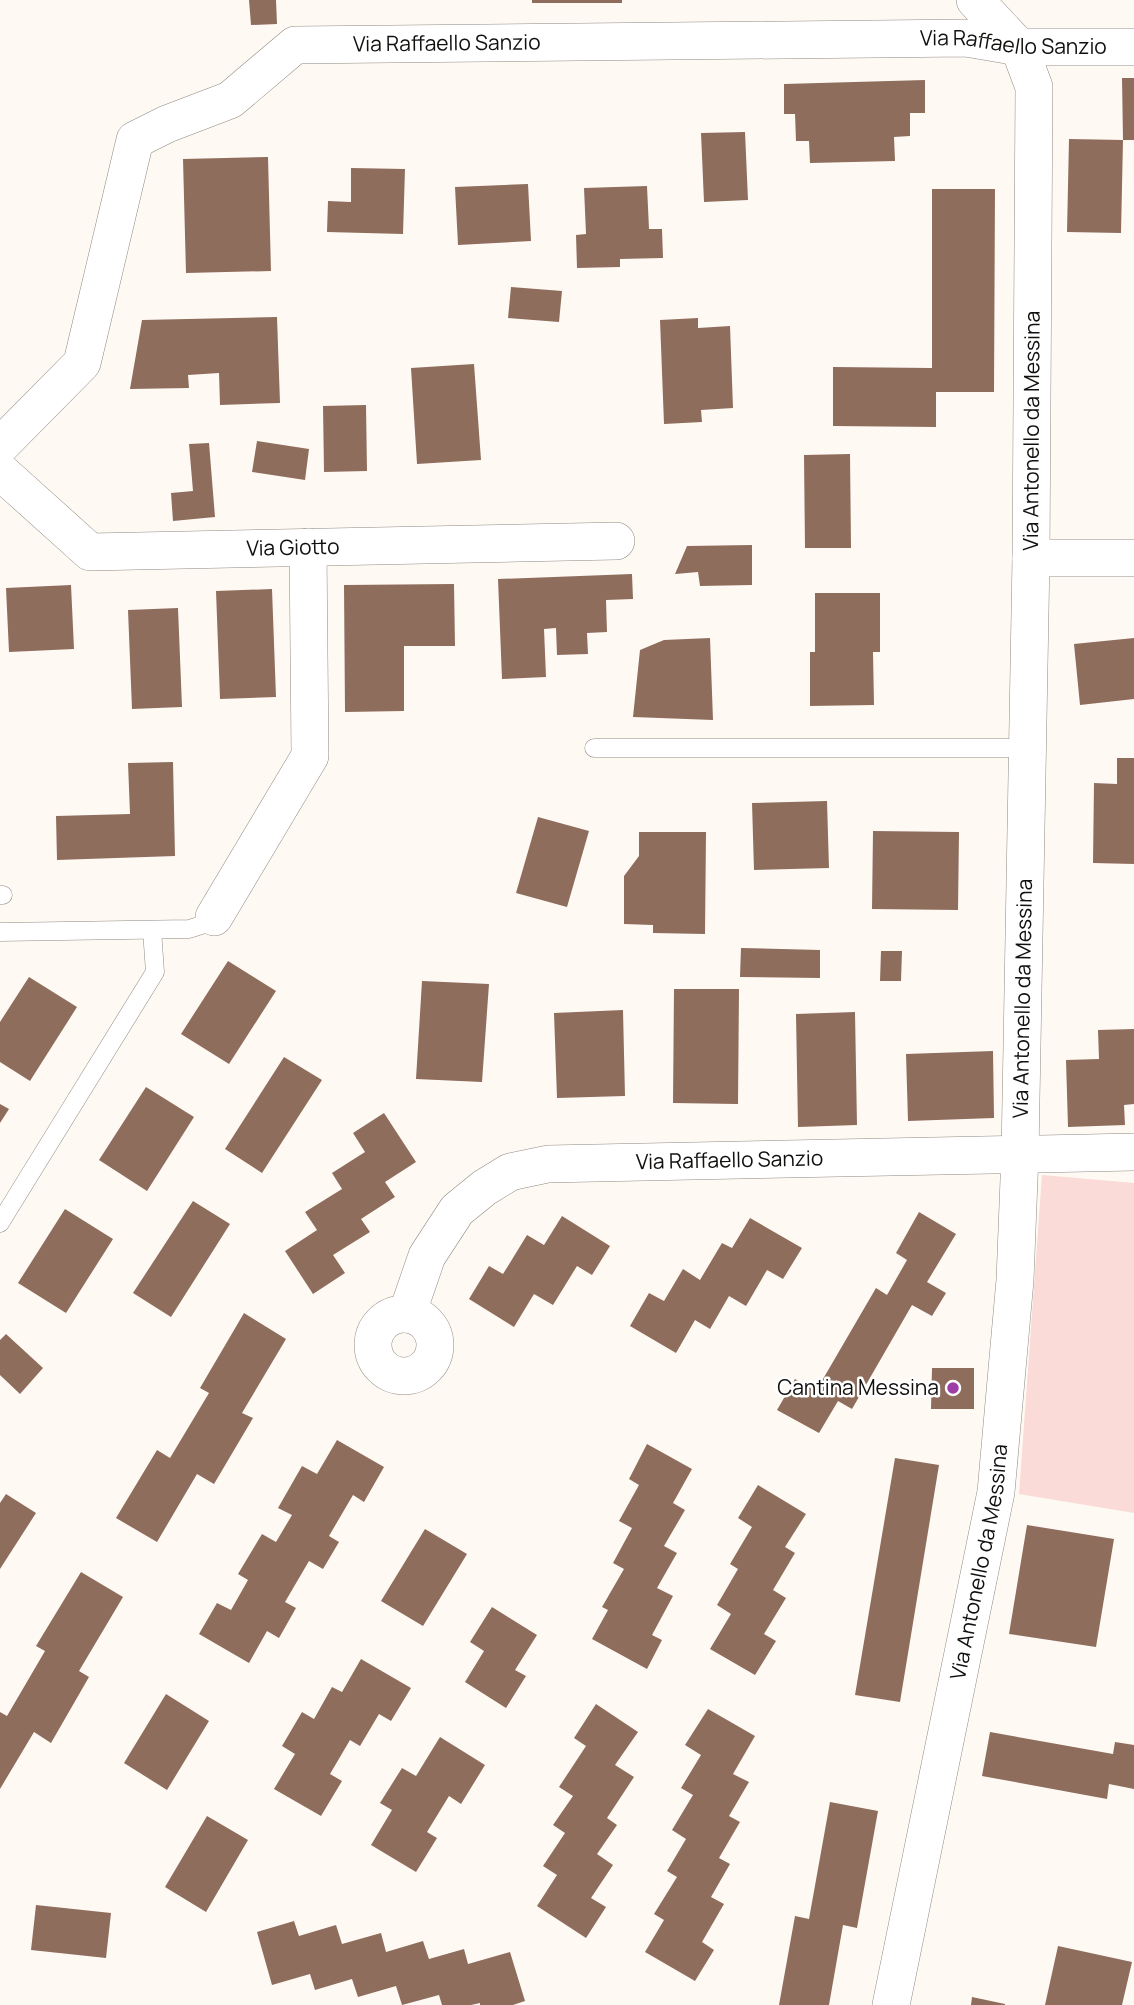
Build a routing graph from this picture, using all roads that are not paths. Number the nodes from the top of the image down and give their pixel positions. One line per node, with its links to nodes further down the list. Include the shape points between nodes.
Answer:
1 (975, 0): 2 (street, Via Antonello da Messina)
2 (1019, 47): 3 (street, Via Raffaello Sanzio); 4 (street, Via Raffaello Sanzio, via 966,38 295,45 230,100 135,140 82,363); 8 (street, Via Antonello da Messina, via 1034,87)
3 (1134, 47)
4 (0, 446)
5 (0, 471): 7 (street, Via Giotto, via 90,552)
6 (616, 541): 7 (street, Via Giotto)
7 (308, 547): 12 (street, via 310,756)
8 (1031, 558): 9 (street); 11 (street, Via Antonello da Messina)
9 (1134, 558)
10 (594, 748): 11 (lane)
11 (1027, 748): 16 (street, Via Antonello da Messina)
12 (214, 917): 13 (lane, via 188,929)
13 (152, 930): 14 (lane); 17 (lane, via 155,972)
14 (0, 932)
15 (1134, 1152): 16 (street, Via Raffaello Sanzio)
16 (1020, 1154): 18 (street, Via Raffaello Sanzio, via 548,1164 510,1172 457,1210 427,1256); 19 (street, Via Antonello da Messina, via 1015,1280 996,1492)
17 (0, 1223)
18 (407, 1314)
19 (891, 2005)

